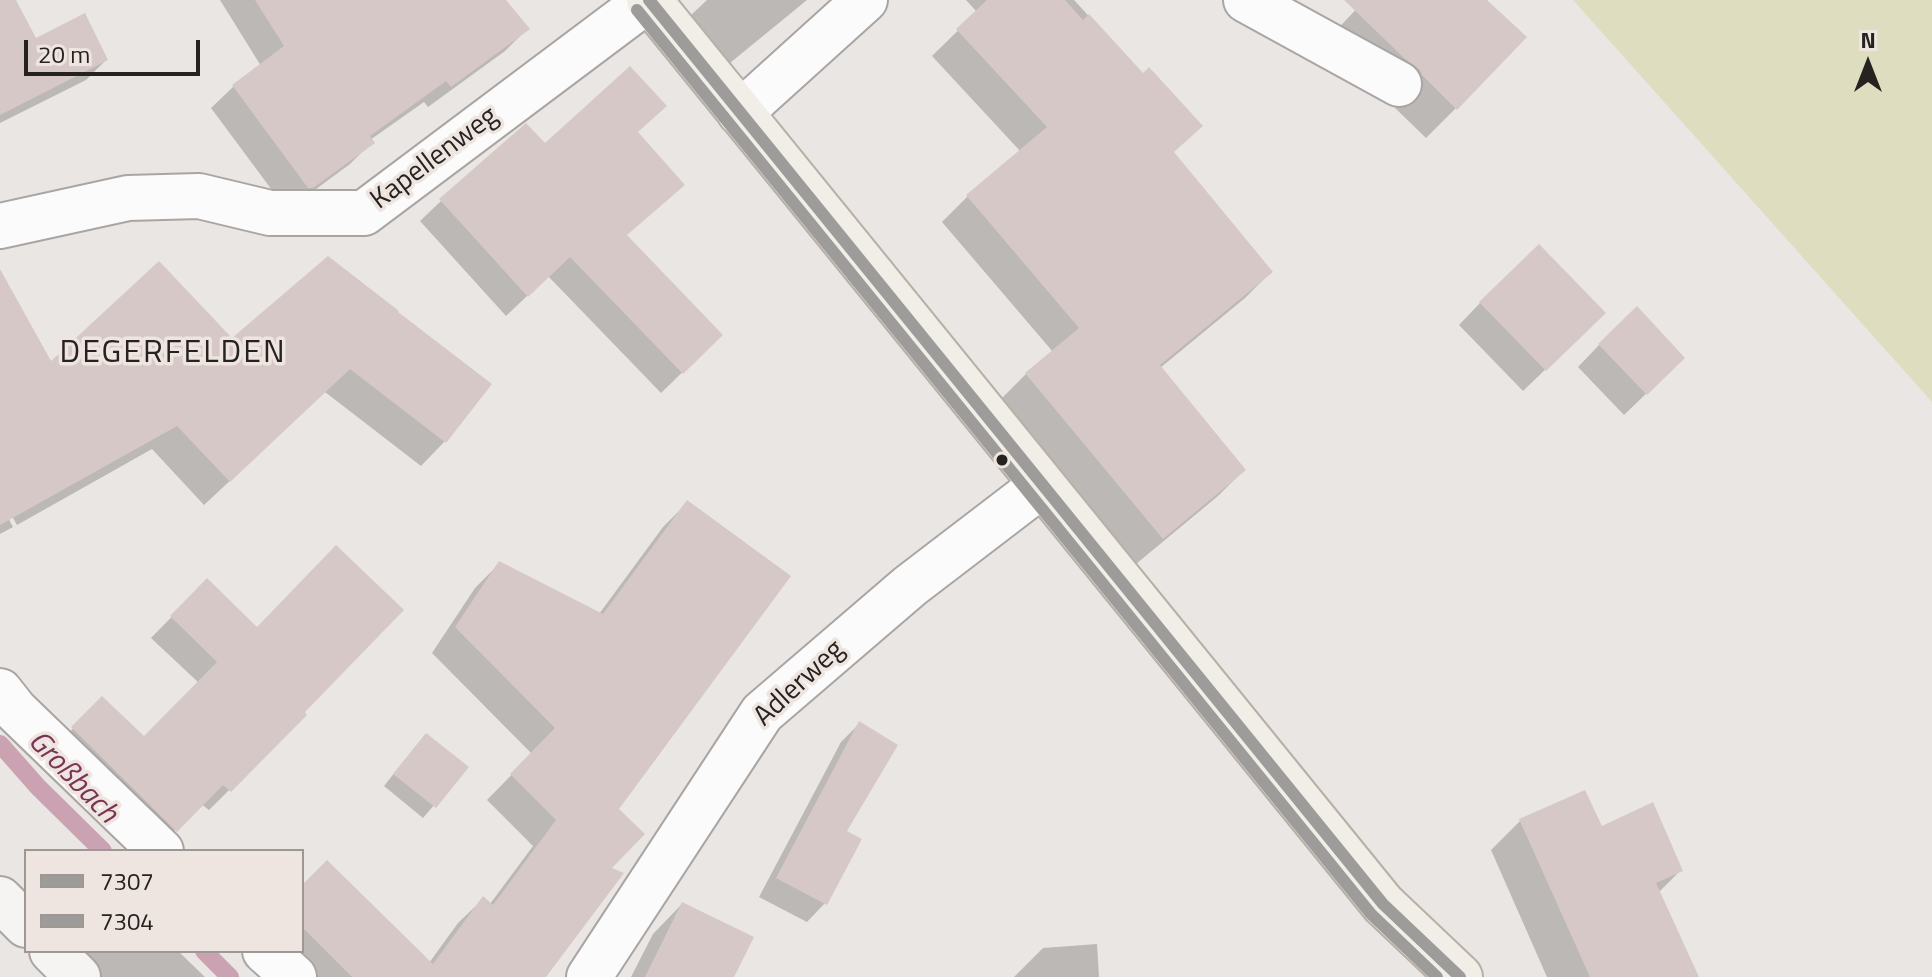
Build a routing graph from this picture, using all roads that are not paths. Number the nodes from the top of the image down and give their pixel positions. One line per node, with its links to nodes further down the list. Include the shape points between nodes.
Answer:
1 (648, 0): 5 (main road); 6 (street, Kapellenweg, via 364,213 270,213 199,196 128,198)
2 (865, 0): 5 (street)
3 (1246, 0): 4 (street)
4 (1399, 84)
5 (740, 113): 7 (main road)
6 (0, 226)
7 (1042, 485): 16 (street, Adlerweg, via 910,586 762,713); 17 (main road, via 1383,904)
8 (0, 691): 9 (street)
9 (159, 849)
10 (0, 899): 11 (main road)
11 (24, 923)
12 (54, 953): 14 (main road)
13 (267, 953): 15 (street)
14 (78, 977)
15 (294, 977)
16 (589, 977)
17 (1460, 977)

